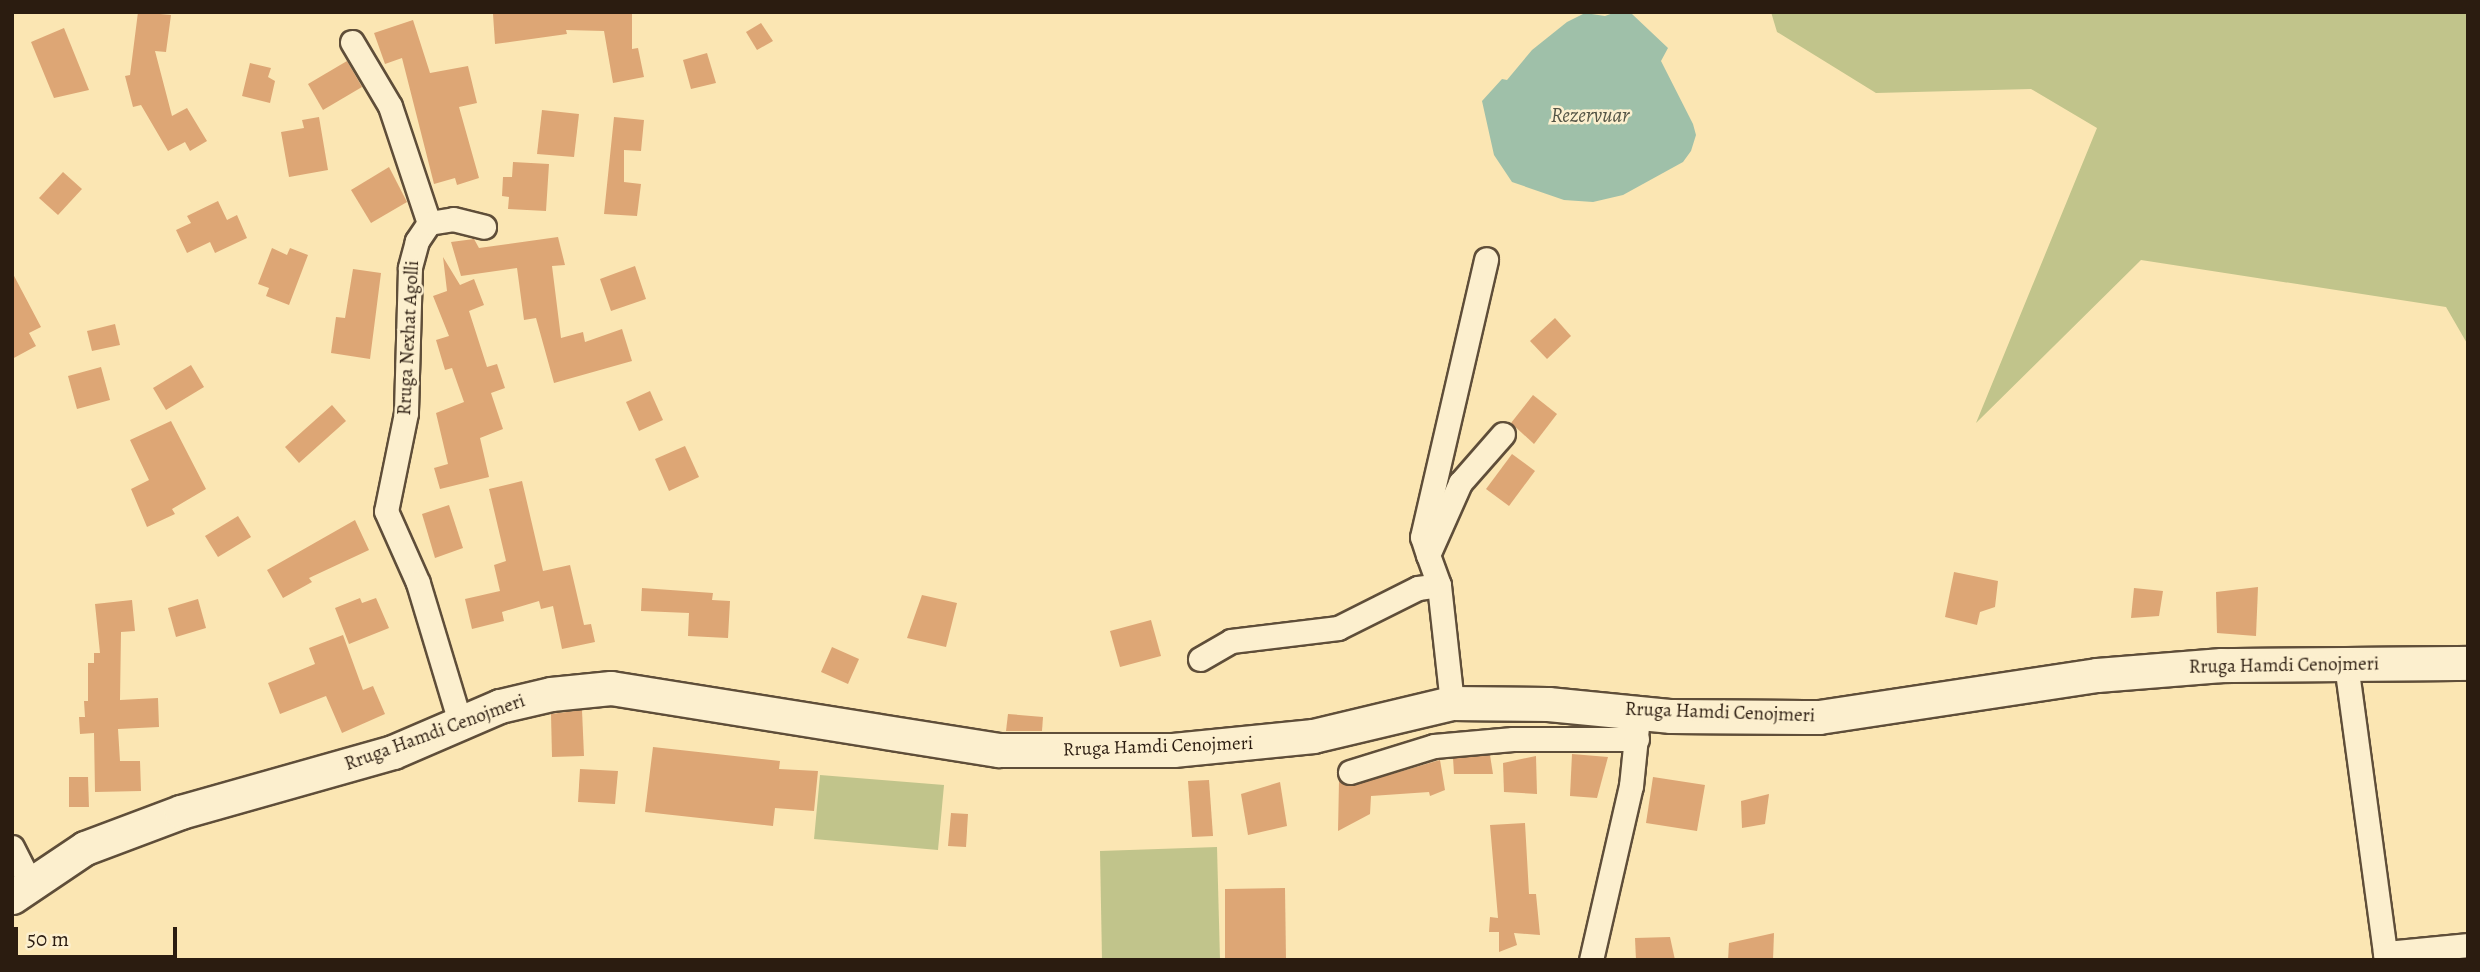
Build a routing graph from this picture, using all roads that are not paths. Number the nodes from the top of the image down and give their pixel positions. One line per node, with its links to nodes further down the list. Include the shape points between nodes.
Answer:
1 (352, 42): 2 (street, via 390,106)
2 (429, 223): 3 (street, via 453,219); 12 (street, Rruga Nexhat Agolli, via 416,241 410,268 407,413 386,511 418,583)
3 (484, 227)
4 (1486, 259): 6 (street, via 1422,537)
5 (1503, 434): 6 (street, via 1460,483)
6 (1428, 555): 7 (street)
7 (1439, 585): 8 (street, via 1418,588 1338,628 1231,641); 11 (street)
8 (1200, 659)
9 (2468, 663): 10 (street, Rruga Hamdi Cenojmeri)
10 (2346, 664): 13 (street, Rruga Hamdi Cenojmeri, via 2222,665 2097,675 1819,717); 18 (street)
11 (1452, 703): 12 (street, Rruga Hamdi Cenojmeri, via 1313,736 1173,750 999,750 611,688 551,694 500,706); 13 (street, Rruga Hamdi Cenojmeri, via 1548,704)
12 (461, 725): 16 (street, Rruga Hamdi Cenojmeri, via 393,752 181,811 85,848)
13 (1637, 726): 14 (street, via 1434,746); 19 (street, via 1631,786)
14 (1350, 772)
15 (12, 848): 16 (street)
16 (21, 889)
17 (2468, 945): 18 (street)
18 (2385, 956)
19 (1591, 960)

